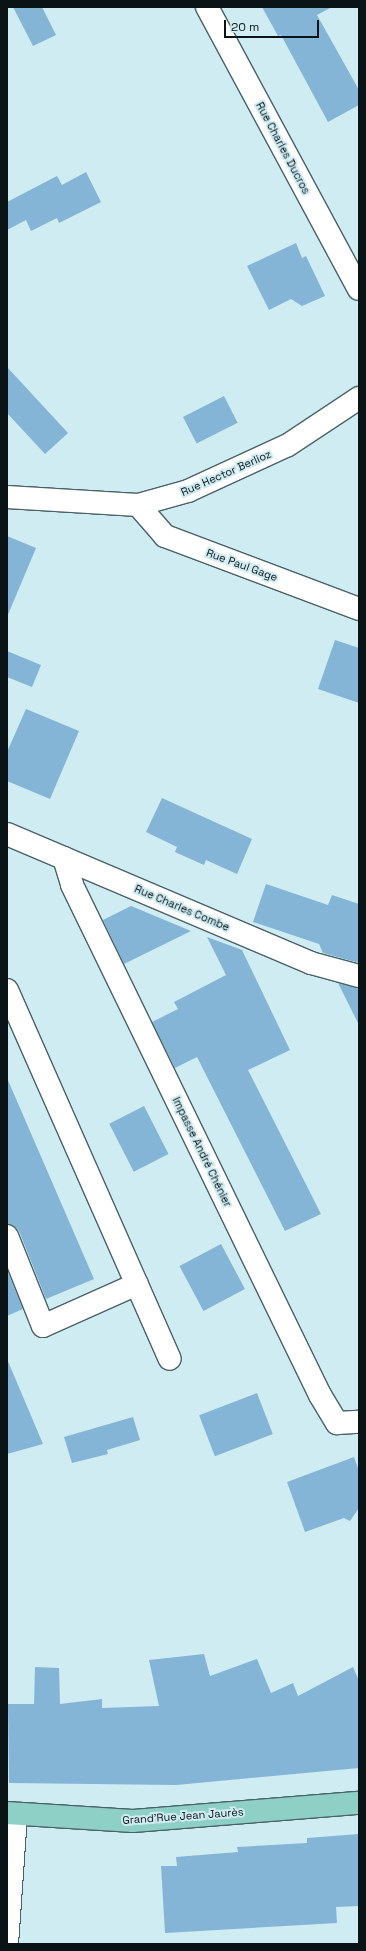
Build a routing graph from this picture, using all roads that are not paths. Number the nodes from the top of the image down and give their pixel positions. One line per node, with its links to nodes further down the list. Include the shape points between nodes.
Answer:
1 (207, 7): 2 (street, Rue Charles Ducros)
2 (359, 289)
3 (359, 398): 5 (street, Rue Hector Berlioz, via 288,445 188,491)
4 (7, 497): 5 (street, Rue Hector Berlioz)
5 (138, 505): 6 (street, Rue Paul Gage, via 165,536)
6 (359, 609)
7 (7, 834): 8 (street, Rue Charles Combe)
8 (64, 858): 9 (street, Rue Charles Combe, via 311,963); 14 (street, Impasse André Chénier, via 72,885 320,1395 337,1424)
9 (359, 976)
10 (7, 990): 12 (street)
11 (7, 1236): 12 (street, via 44,1326)
12 (137, 1284): 13 (street)
13 (170, 1359)
14 (359, 1422)
15 (359, 1803): 16 (main road, Grand'Rue Jean Jaurès, via 133,1821)
16 (12, 1813): 17 (street)
17 (7, 1944)

